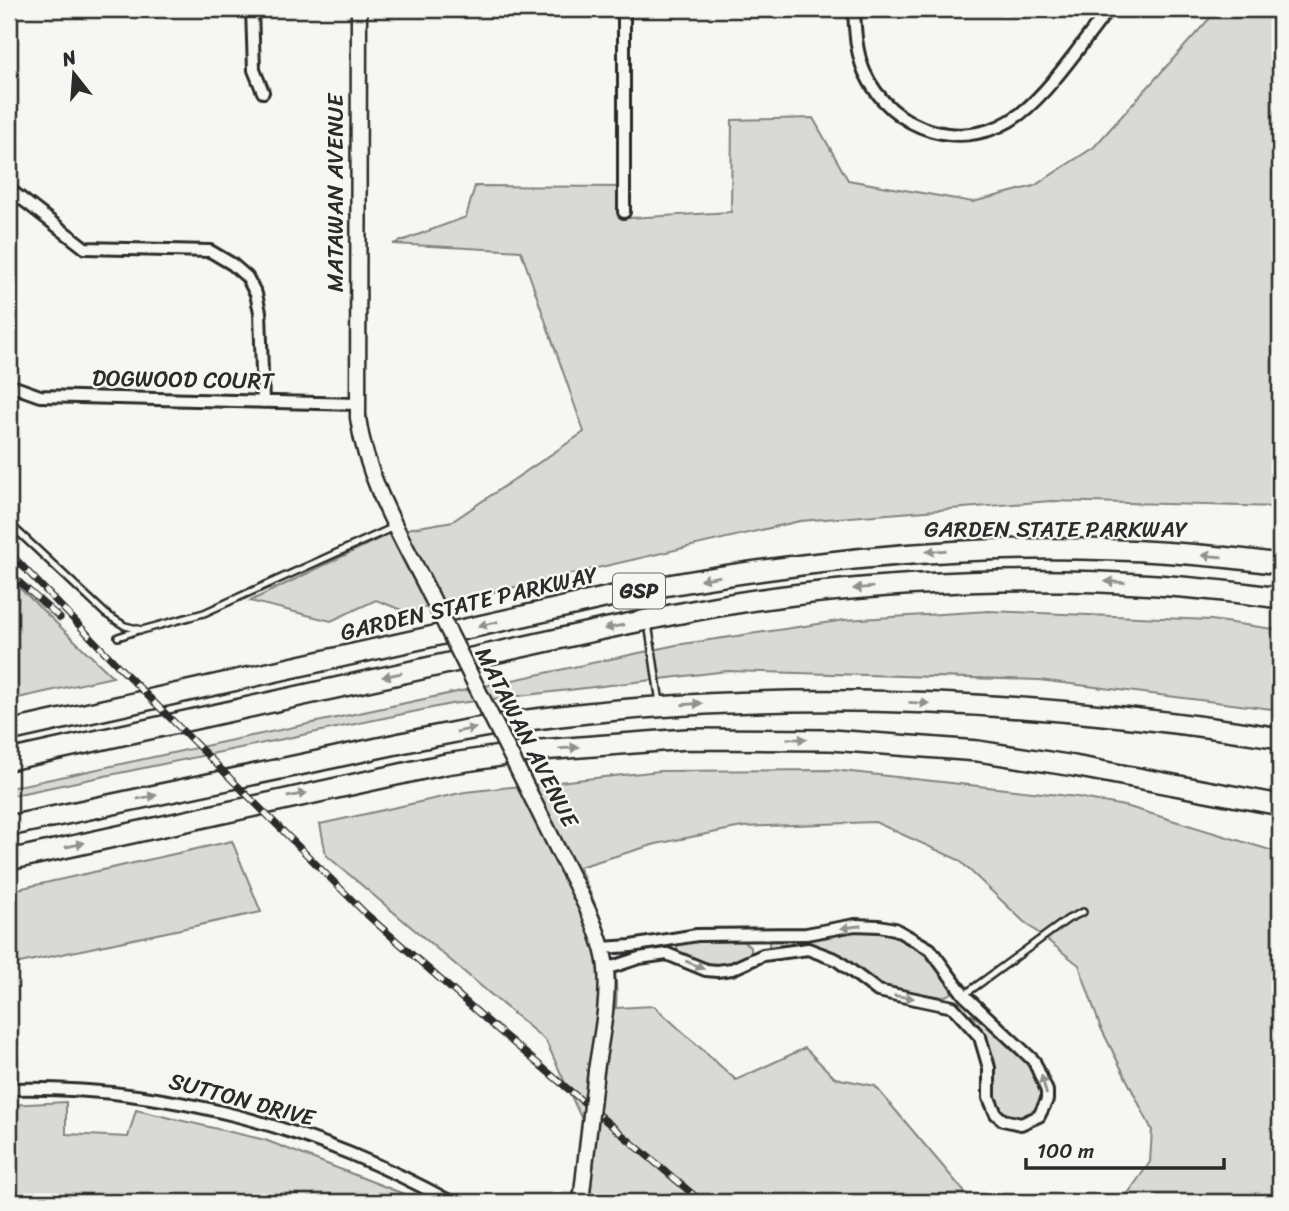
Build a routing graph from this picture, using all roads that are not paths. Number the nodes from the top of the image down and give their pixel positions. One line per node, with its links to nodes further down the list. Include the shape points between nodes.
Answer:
1 (252, 9): 6 (street, via 254,70)
2 (359, 9): 11 (street, MATAWAN AVENUE)
3 (624, 9): 8 (street)
4 (854, 9): 5 (street, via 860,59 881,98 911,124 957,135 990,130 1019,114 1037,99)
5 (1110, 9)
6 (263, 92)
7 (9, 189): 10 (street, via 85,247 209,251 232,264 247,277 256,294)
8 (624, 212)
9 (9, 385): 10 (street, DOGWOOD COURT, via 40,396)
10 (263, 402): 11 (street, DOGWOOD COURT)
11 (358, 404): 13 (street, MATAWAN AVENUE, via 367,461)
12 (12, 526): 17 (lane, via 106,614 125,626)
13 (396, 526): 17 (lane, via 204,612); 29 (street, MATAWAN AVENUE, bridge)
14 (1280, 564): 20 (highway, GARDEN STATE PARKWAY / GSP, one-way to 20, via 1167,553 1019,548 801,564 631,592)
15 (1280, 598): 16 (highway, GSP, one-way to 16, via 1132,583 954,582 791,595)
16 (648, 620): 19 (lane); 22 (highway, GSP, one-way to 22)
17 (142, 629): 18 (lane)
18 (118, 637)
19 (661, 706): 21 (highway, one-way to 21, via 753,701 936,704 1091,715); 24 (highway, one-way to 19, via 480,728)
20 (9, 731)
21 (1280, 737)
22 (9, 760)
23 (1280, 805): 25 (highway, one-way to 23, via 446,764 541,750 687,739 831,740 942,747 1074,766)
24 (9, 826)
25 (9, 860)
26 (1083, 912): 33 (lane)
27 (758, 935): 28 (street); 31 (street); 33 (street, one-way to 27, via 930,949 895,929 855,925 816,933)
28 (665, 939): 29 (street); 30 (street)
29 (602, 948): 32 (street, MATAWAN AVENUE)
30 (667, 954): 31 (street, one-way to 31, via 717,971); 32 (street)
31 (763, 955): 34 (street, one-way to 34, via 808,949 837,960 878,991)
32 (606, 969): 37 (street, MATAWAN AVENUE, bridge, via 605,1017)
33 (964, 995): 34 (street); 34 (street, one-way to 33, via 980,1037 987,1056 989,1098 996,1114 1021,1124 1039,1116 1047,1091 1034,1060)
34 (953, 1007)
35 (9, 1088): 36 (street, SUTTON DRIVE, via 147,1097 248,1118 338,1148)
36 (451, 1202)
37 (581, 1202)

